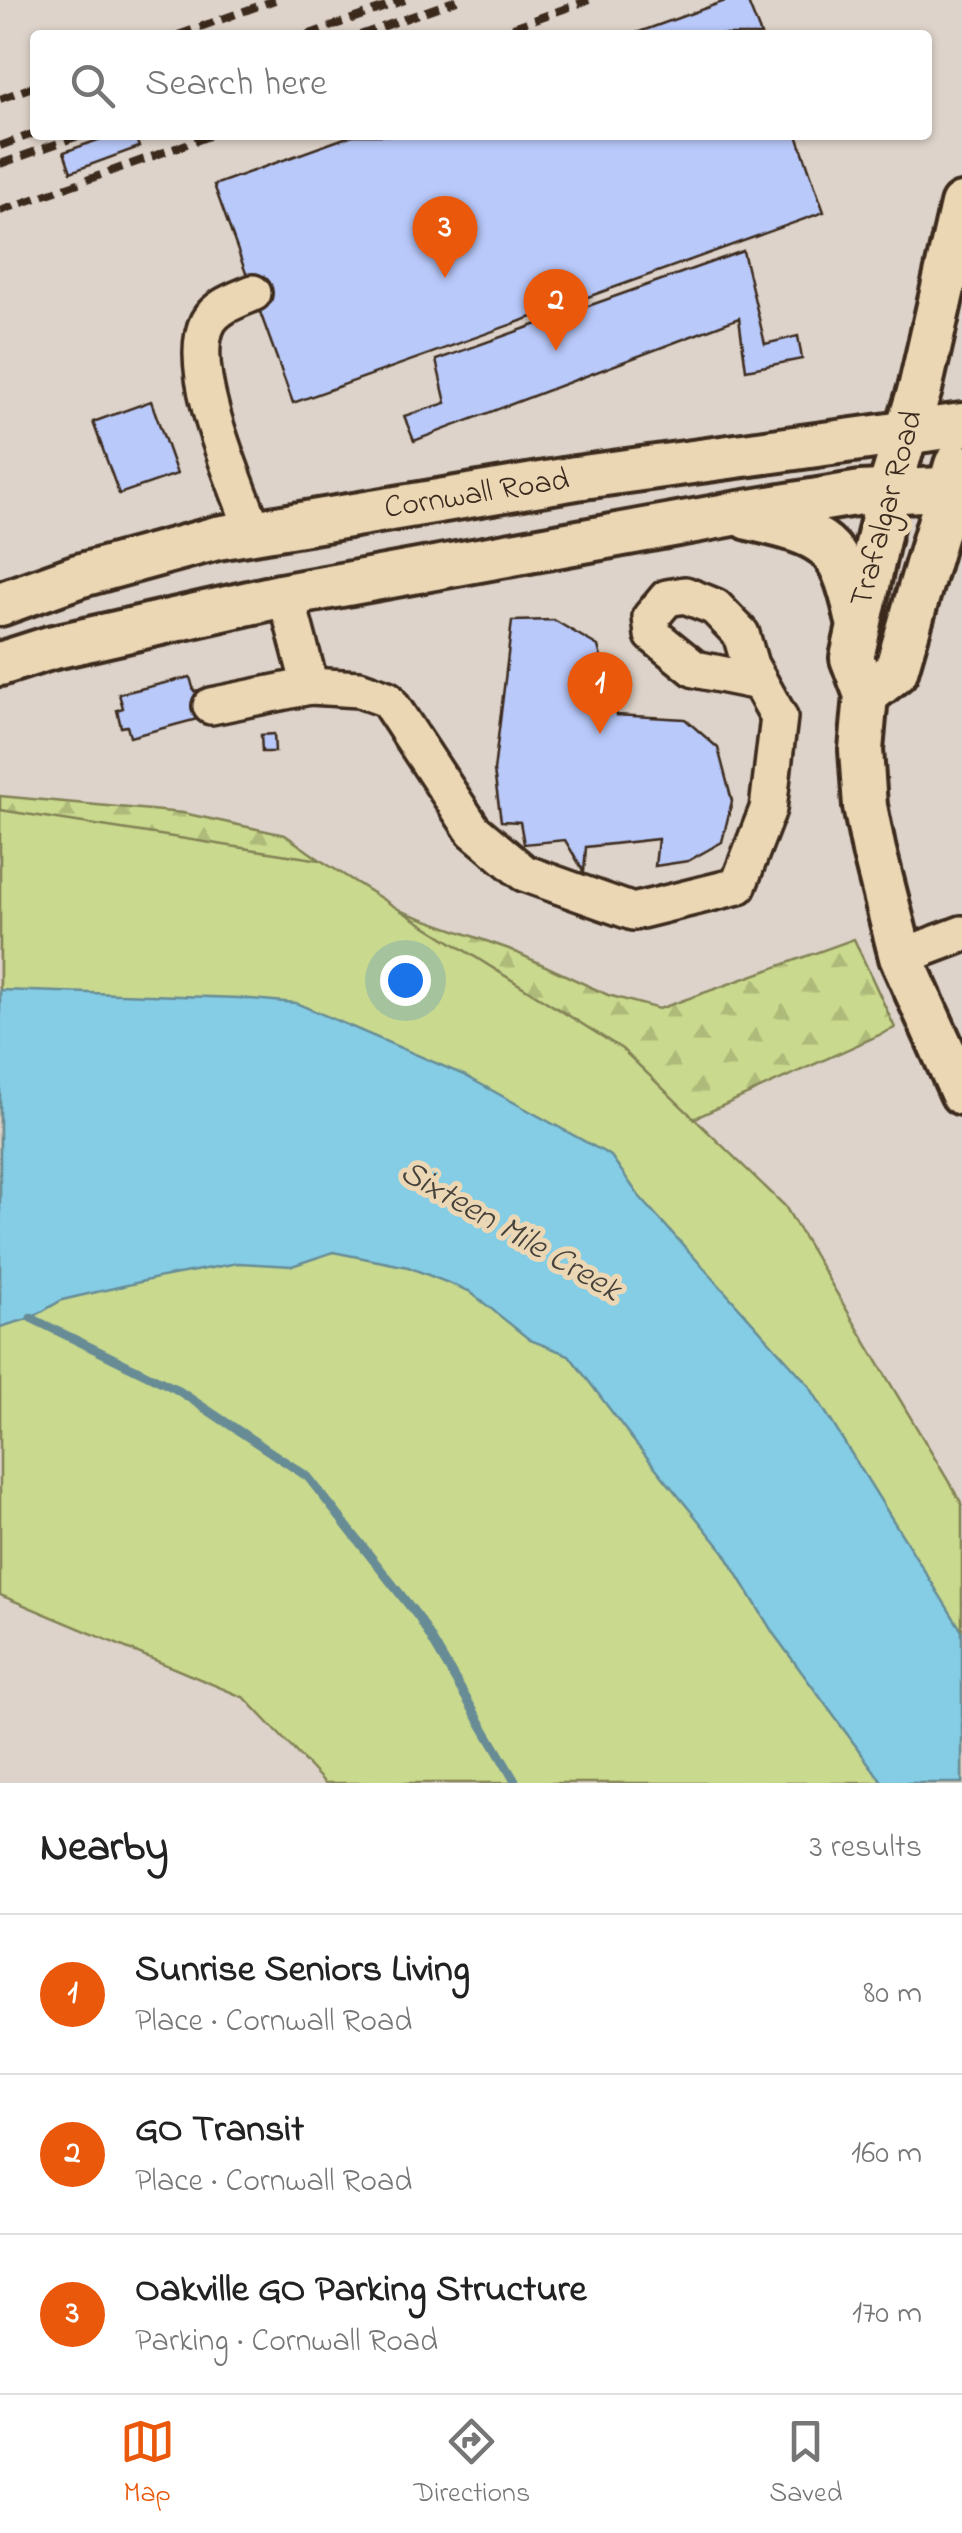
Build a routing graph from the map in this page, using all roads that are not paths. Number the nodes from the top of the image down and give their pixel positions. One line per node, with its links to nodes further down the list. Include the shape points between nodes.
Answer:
1 (962, 205): 4 (main road, Trafalgar Road)
2 (253, 293): 9 (street, via 223,306 208,322 202,377)
3 (962, 425): 4 (main road, Cornwall Road)
4 (906, 431): 7 (main road, Trafalgar Road); 9 (main road, Cornwall Road)
5 (962, 440): 6 (main road, Trafalgar Road)
6 (956, 488): 7 (main road, Cornwall Road); 16 (main road, Trafalgar Road, via 896,671)
7 (889, 490): 8 (main road, Cornwall Road); 12 (main road, Trafalgar Road)
8 (734, 514): 10 (main road, Cornwall Road); 12 (main road, via 803,532 832,552 847,576)
9 (254, 532): 10 (main road); 11 (main road, Cornwall Road, via 78,576)
10 (280, 596): 13 (main road, Cornwall Road); 15 (street)
11 (0, 604)
12 (858, 624): 16 (main road, Trafalgar Road, via 852,658)
13 (0, 664)
14 (760, 682): 15 (street, via 779,717 768,809 738,886 633,912 524,873 473,830 387,699 359,689)
15 (310, 686): 17 (street)
16 (866, 696): 19 (main road, Trafalgar Road, via 865,806)
17 (211, 706)
18 (962, 934): 19 (street)
19 (901, 958): 20 (main road, Trafalgar Road)
20 (962, 1093)

